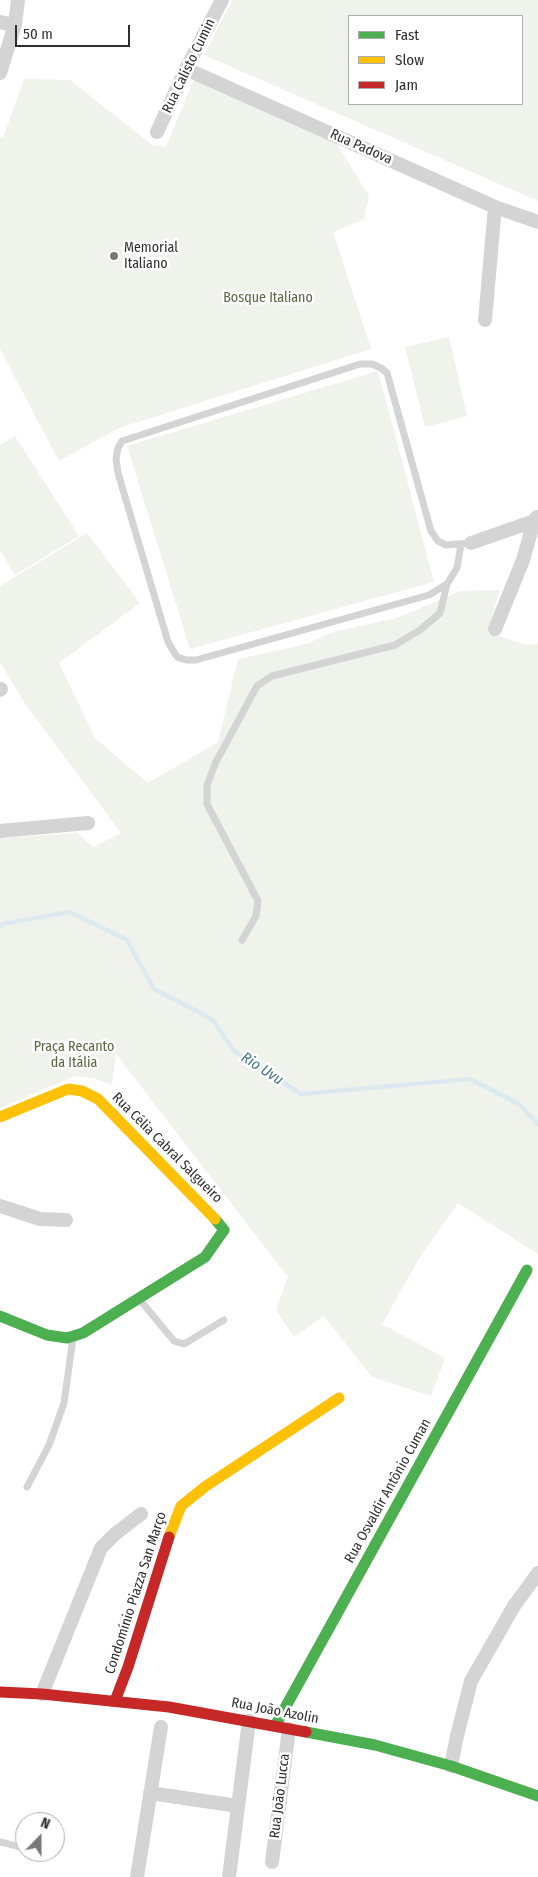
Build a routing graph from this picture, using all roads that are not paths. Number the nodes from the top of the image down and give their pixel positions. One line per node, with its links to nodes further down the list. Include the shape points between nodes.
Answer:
1 (18, 0): 4 (street)
2 (222, 0): 5 (street, Rua Calisto Cumin)
3 (0, 22): 4 (street)
4 (15, 25): 6 (street)
5 (186, 69): 7 (street, Rua Calisto Cumin); 8 (street, Rua Padova)
6 (0, 73)
7 (158, 132)
8 (495, 207): 9 (street, Rua Padova); 10 (street)
9 (538, 222)
10 (485, 320)
11 (536, 518): 12 (street); 14 (street)
12 (466, 543): 13 (lane, via 458,568); 13 (lane, via 446,545 438,541 431,531 387,373 372,364 360,364 122,441 118,448 118,473 168,642 177,657 196,660 429,595)
13 (447, 584): 17 (lane, via 440,613 420,630 395,644 272,676 257,686 207,785 207,804 258,900 256,916)
14 (495, 629)
15 (88, 823): 16 (street)
16 (0, 831)
17 (242, 940)
18 (0, 1117): 22 (street, Rua Célia Cabral Salgueiro, via 68,1089 98,1099 224,1230 205,1257)
19 (0, 1206): 20 (street, via 40,1220)
20 (66, 1220)
21 (527, 1270): 35 (street, Rua Osvaldir Antônio Cuman)
22 (140, 1299): 24 (lane, via 174,1341 184,1344); 25 (street)
23 (0, 1316): 25 (street, via 47,1335)
24 (224, 1320)
25 (74, 1336): 27 (lane, via 64,1403 49,1445)
26 (339, 1398): 32 (street, Condomínio Piazza San Março, via 181,1506)
27 (27, 1487)
28 (141, 1514): 31 (street, via 101,1548)
29 (538, 1573): 36 (street, via 514,1606 471,1681)
30 (0, 1692): 31 (street, Rua João Azolin)
31 (42, 1694): 32 (street, Rua João Azolin)
32 (115, 1701): 33 (street, Rua João Azolin)
33 (249, 1721): 35 (street, Rua João Azolin); 39 (street)
34 (161, 1726): 37 (street)
35 (282, 1727): 36 (street, Rua João Azolin, via 375,1745); 42 (street, Rua João Lucca)
36 (451, 1766): 38 (street, Rua João Azolin)
37 (150, 1793): 39 (street); 43 (street)
38 (538, 1796)
39 (238, 1806): 44 (street)
40 (0, 1842): 41 (lane)
41 (15, 1846)
42 (272, 1862)
43 (137, 1877)
44 (229, 1877)

